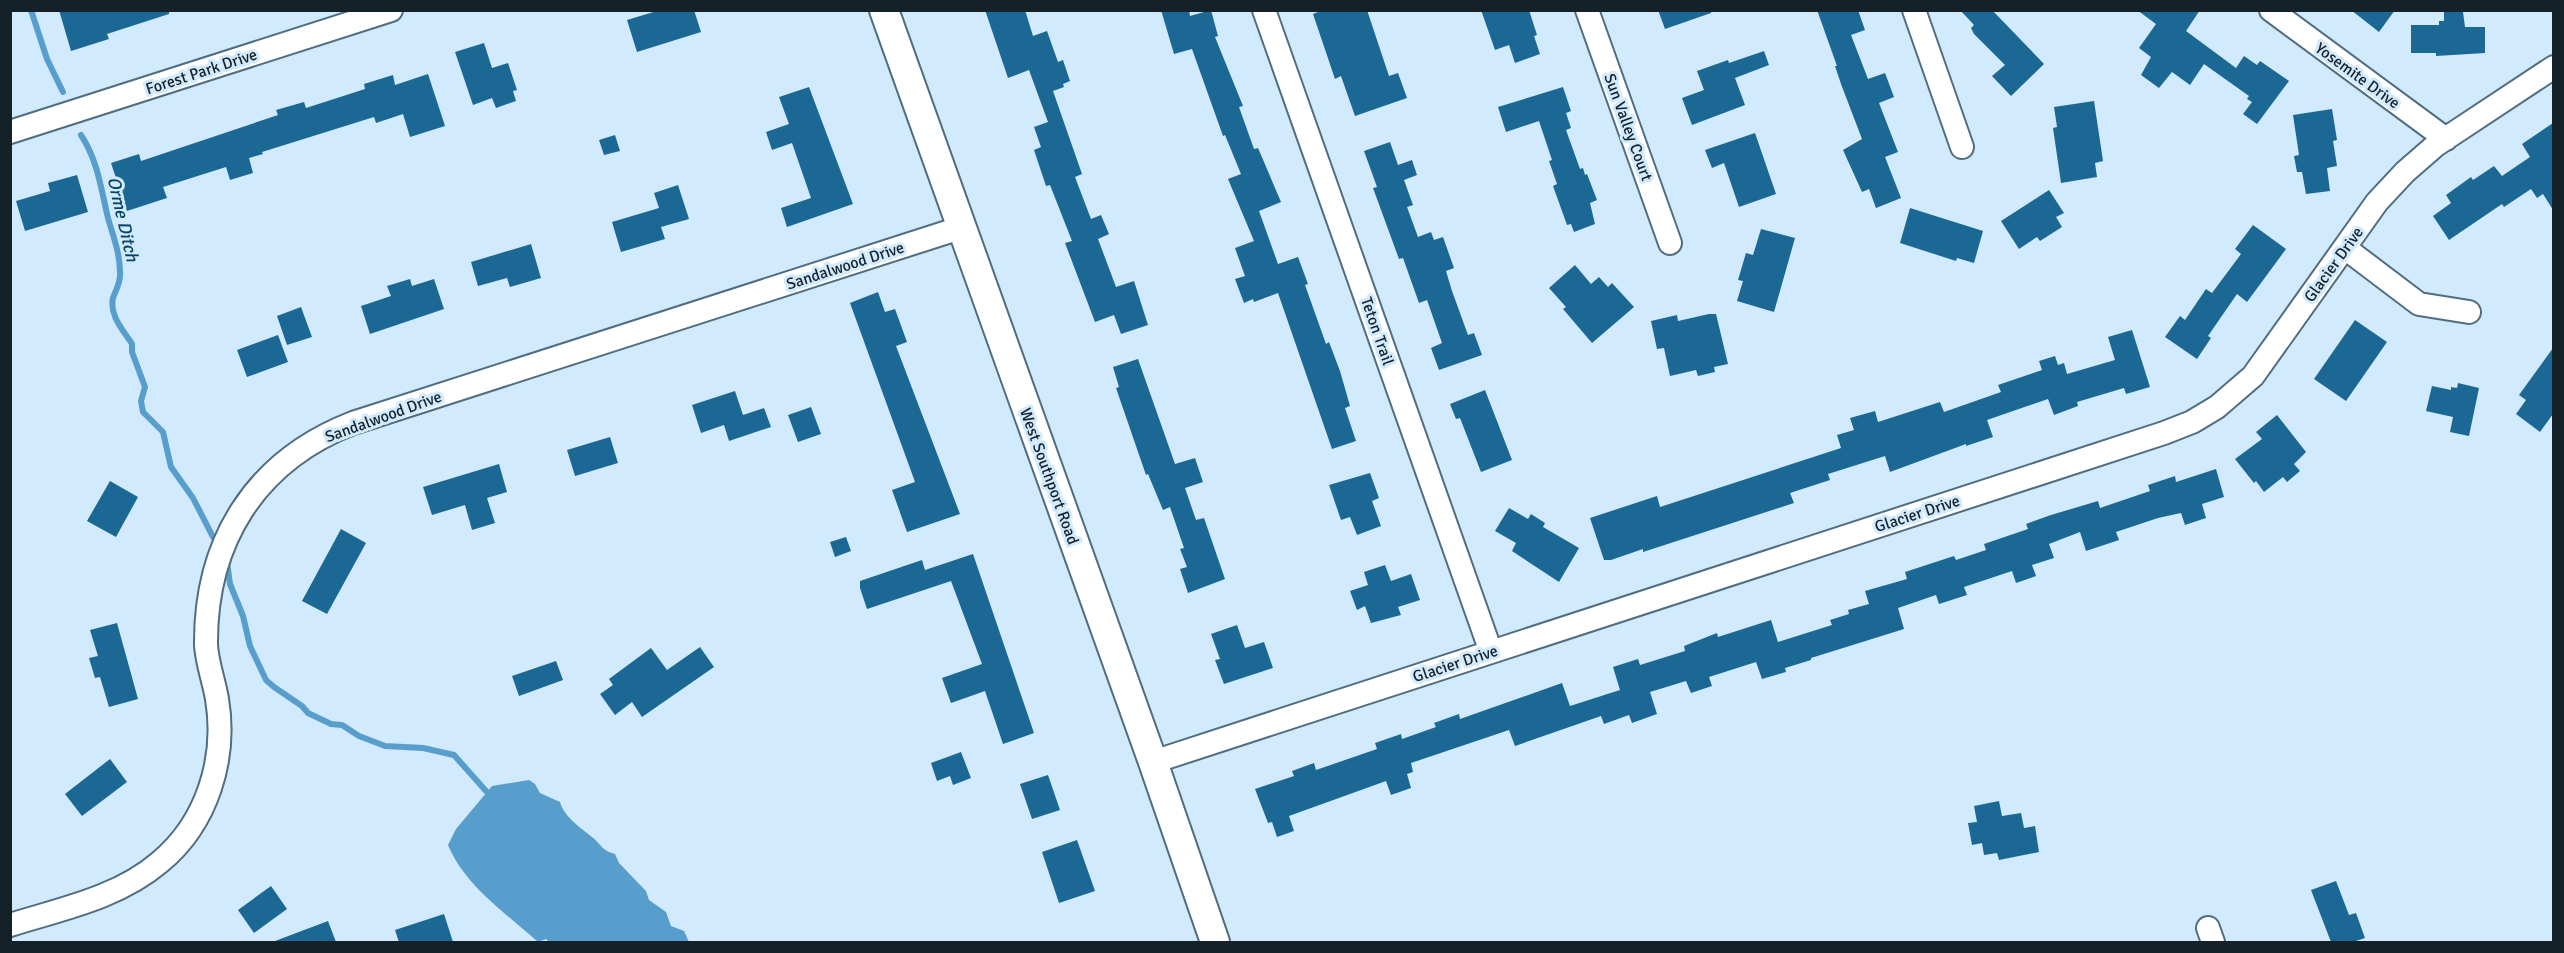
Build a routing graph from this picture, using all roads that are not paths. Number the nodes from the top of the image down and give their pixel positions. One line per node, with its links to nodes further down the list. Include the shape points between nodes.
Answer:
1 (391, 10): 8 (street, Forest Park Drive)
2 (884, 10): 11 (main road, West Southport Road)
3 (1264, 10): 15 (street, Teton Trail)
4 (1587, 10): 12 (street, Sun Valley Court)
5 (1914, 10): 10 (street)
6 (2271, 10): 9 (street, Yosemite Drive)
7 (2553, 67): 9 (street, Glacier Drive)
8 (10, 132)
9 (2446, 139): 13 (street, Glacier Drive, via 2391,187)
10 (1962, 147)
11 (960, 228): 16 (main road, West Southport Road); 17 (street, Sandalwood Drive, via 353,423 322,436 293,456 271,474 246,504 227,537 214,572 206,648 219,715 218,754 209,792 196,818 166,857 134,881 108,894)
12 (1670, 243)
13 (2345, 248): 14 (street, via 2419,304); 15 (street, Glacier Drive, via 2253,376 2192,422)
14 (2469, 312)
15 (1491, 652): 16 (street, Glacier Drive)
16 (1153, 762): 18 (main road, West Southport Road)
17 (10, 925)
18 (1215, 942)

